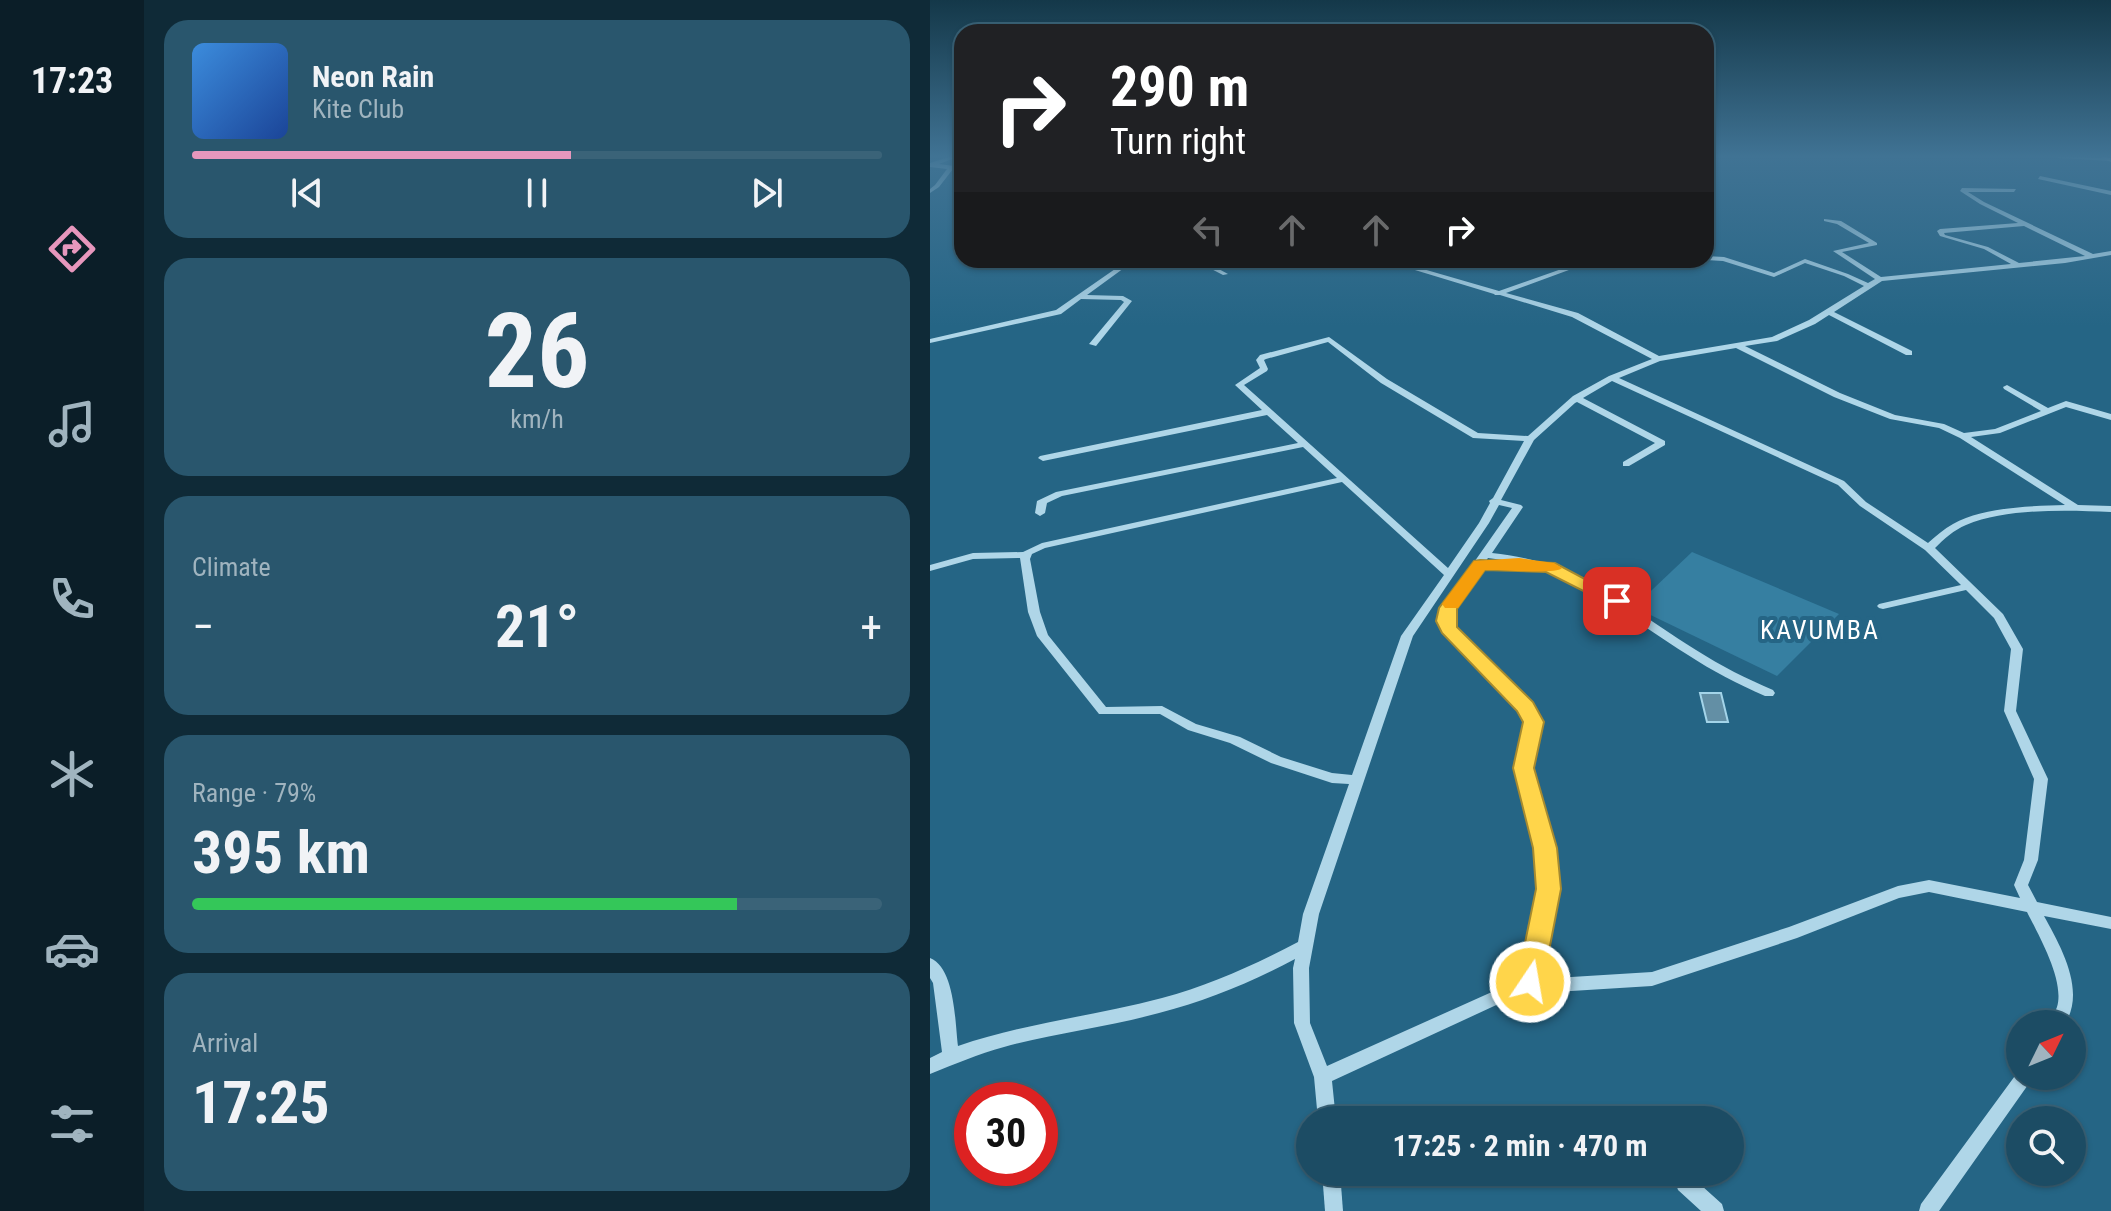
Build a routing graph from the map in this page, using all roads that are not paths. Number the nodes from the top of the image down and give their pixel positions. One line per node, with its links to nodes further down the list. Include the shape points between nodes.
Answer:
1 (2006, 213): 3 (street)
2 (1826, 220): 13 (street, via 1875,244 1836,251)
3 (2026, 223): 5 (street); 7 (street, via 1940,231)
4 (2111, 253): 5 (street)
5 (2091, 257): 7 (street)
6 (1714, 258): 14 (street, via 1774,275 1805,261)
7 (2018, 266): 13 (street)
8 (1120, 268): 16 (street)
9 (1213, 268): 12 (street)
10 (1411, 268): 15 (street)
11 (1570, 268): 15 (street)
12 (1225, 274)
13 (1880, 279): 14 (street)
14 (1868, 286): 17 (street)
15 (1497, 294): 22 (street, via 1591,321)
16 (1078, 297): 18 (street, via 1067,308 1043,316); 19 (street, via 1128,301)
17 (1827, 311): 20 (street, via 1774,339); 21 (street)
18 (930, 341)
19 (1093, 344)
20 (1736, 344): 22 (street); 29 (street, via 1837,395)
21 (1909, 353)
22 (1658, 359): 23 (street)
23 (1612, 378): 25 (street); 39 (street, via 1841,483)
24 (2007, 387): 26 (street)
25 (1576, 398): 30 (street); 33 (street, via 1662,443)
26 (2047, 411): 28 (street, via 2070,403); 29 (street, via 1997,431)
27 (1267, 412): 30 (street, via 1239,387 1264,369 1260,358 1329,339 1384,381 1476,436); 31 (street); 32 (street)
28 (2111, 417)
29 (1963, 436): 36 (street)
30 (1530, 439): 35 (street)
31 (1305, 444): 34 (street); 38 (street, via 1059,494 1042,501)
32 (1043, 458)
33 (1626, 464)
34 (1344, 479): 40 (street, via 1042,546); 43 (street)
35 (1494, 501): 41 (street, via 1518,507); 43 (street)
36 (2074, 507): 37 (street); 39 (street, via 1964,523)
37 (2111, 509)
38 (1040, 513)
39 (1929, 548): 44 (street)
40 (1025, 555): 42 (street, via 968,556); 47 (street, via 1043,636 1103,711 1154,708 1276,760 1332,778)
41 (1483, 560): 46 (street, via 1549,566 1617,601 1729,676); 52 (street, via 1448,608 1445,621 1533,722 1524,768 1545,848 1548,889)
42 (930, 568)
43 (1448, 573): 47 (street, via 1407,636)
44 (1969, 586): 45 (street); 48 (street, via 1999,616 2017,649 2010,711 2041,779 2031,860 2021,885)
45 (1883, 606)
46 (1769, 693)
47 (1357, 780): 50 (street)
48 (2032, 908): 49 (street); 52 (street, via 1929,886 1898,892 1652,979); 53 (street, via 2065,988)
49 (2111, 923)
50 (1305, 946): 54 (street, via 1200,995); 56 (street, via 1302,1023)
51 (930, 965): 54 (street, via 941,981)
52 (1530, 982): 56 (street)
53 (2064, 1010)
54 (951, 1055): 55 (street)
55 (930, 1066)
56 (1323, 1077): 58 (street)
57 (2014, 1090): 63 (street)
58 (1326, 1106)
59 (1332, 1186): 61 (street)
60 (1688, 1186): 62 (street)
61 (1334, 1211)
62 (1715, 1211)
63 (1928, 1211)

